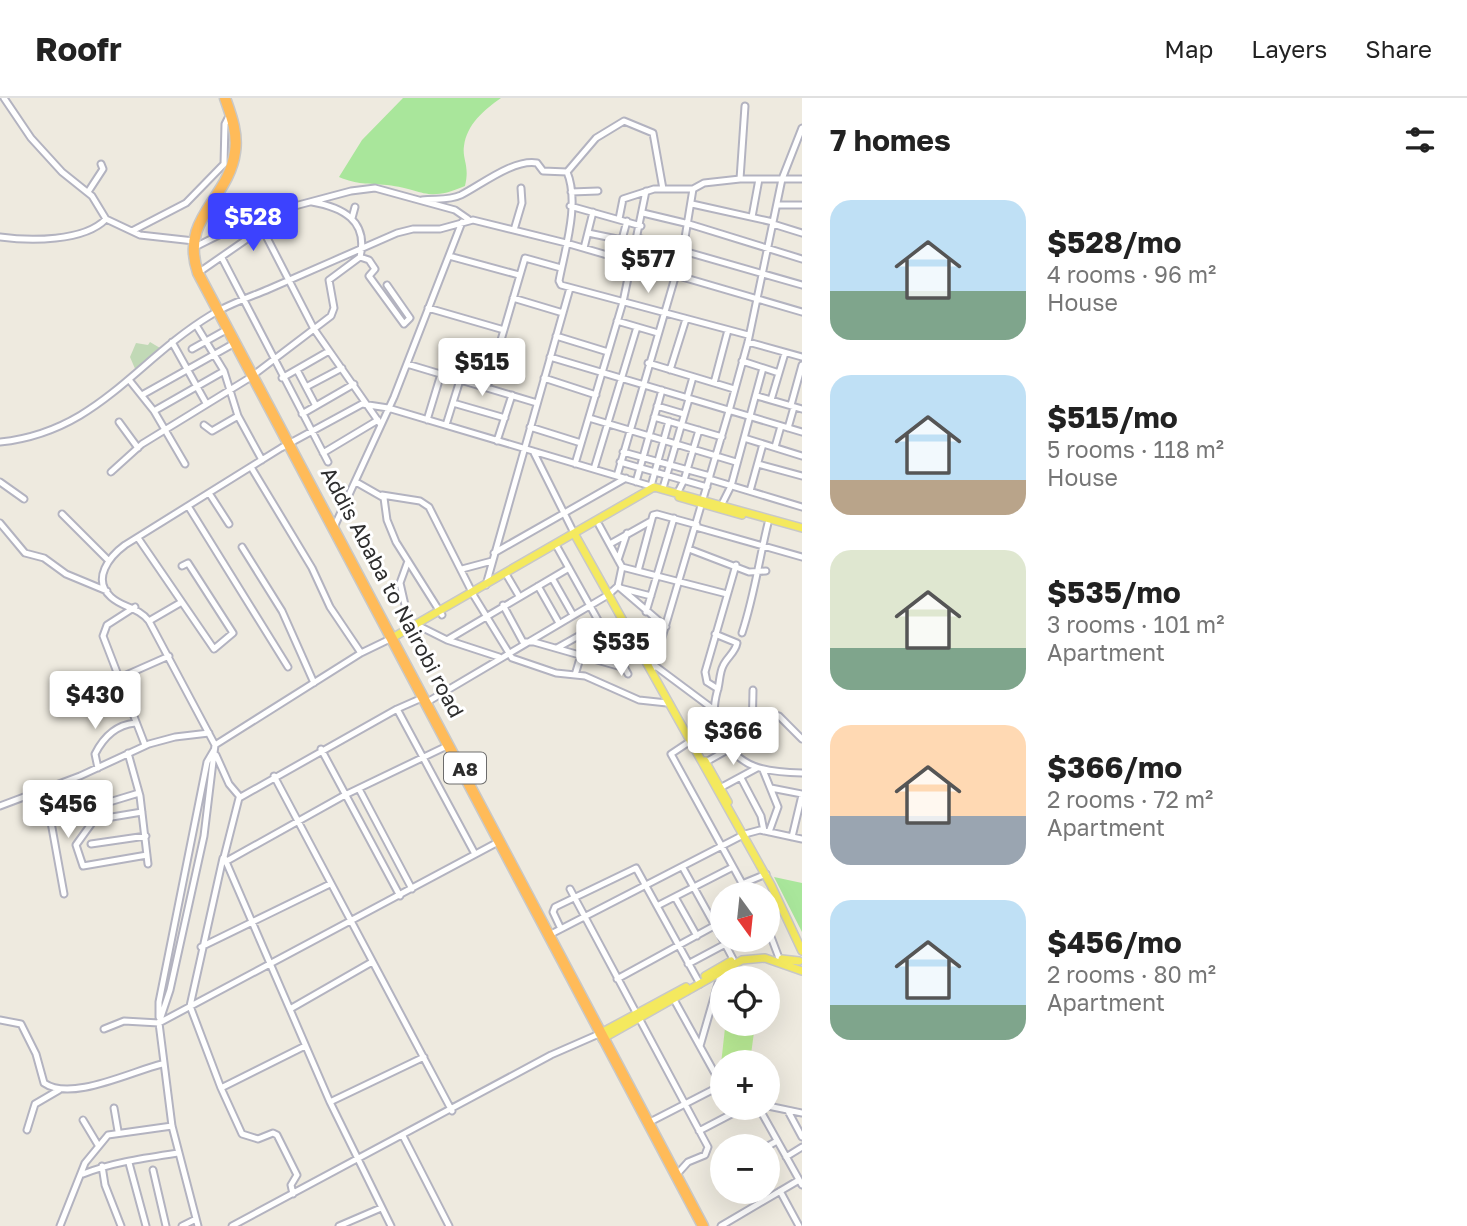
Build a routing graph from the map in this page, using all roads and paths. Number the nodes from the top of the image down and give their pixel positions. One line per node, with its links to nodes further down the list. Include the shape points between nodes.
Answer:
1 (4, 98): 17 (street, via 62,172)
2 (225, 98): 4 (highway)
3 (745, 106): 8 (street)
4 (230, 114): 40 (street, via 225,124 224,164 186,203); 47 (highway, via 235,155 197,227)
5 (802, 128): 10 (street)
6 (101, 164): 17 (street, via 103,169)
7 (567, 172): 13 (street, via 599,136 627,122 653,133); 18 (street); 19 (street, via 543,171 533,162 479,182 462,195)
8 (740, 179): 9 (street); 14 (street, via 704,183)
9 (759, 179): 10 (street); 29 (street)
10 (782, 179): 11 (street); 22 (street)
11 (802, 179)
12 (522, 188): 39 (street)
13 (663, 189): 14 (street); 16 (street)
14 (693, 189): 21 (street)
15 (598, 191): 18 (street)
16 (646, 191): 28 (street); 32 (street, via 623,199)
17 (88, 192): 31 (street)
18 (571, 192): 25 (street)
19 (422, 200): 20 (street, via 375,188); 33 (street, via 455,211)
20 (312, 202): 26 (street); 30 (street, via 335,206)
21 (692, 204): 29 (street); 36 (street)
22 (777, 205): 23 (street); 35 (street)
23 (802, 205)
24 (355, 206): 30 (street)
25 (570, 206): 27 (street); 46 (street)
26 (276, 211): 38 (street, via 279,219); 47 (street)
27 (593, 212): 32 (street); 41 (street)
28 (643, 213): 36 (street); 37 (street)
29 (752, 217): 35 (street)
30 (352, 218): 48 (street)
31 (106, 219): 40 (street); 43 (street, via 91,230 50,239)
32 (619, 219): 34 (street)
33 (465, 221): 39 (street); 48 (street, via 440,229 397,233); 53 (street)
34 (626, 221): 37 (street); 45 (street)
35 (773, 223): 42 (street); 52 (street)
36 (689, 224): 51 (street); 52 (street)
37 (641, 226): 44 (street)
38 (263, 230): 55 (street); 65 (street)
39 (514, 230): 46 (street)
40 (132, 231): 47 (street)
41 (588, 233): 45 (street); 49 (street)
42 (802, 233)
43 (0, 237)
44 (638, 238): 51 (street); 59 (street)
45 (622, 240): 57 (street)
46 (566, 243): 49 (street); 60 (street)
47 (193, 244): 61 (highway, Addis Ababa to Nairobi road / A8)
48 (362, 248): 54 (street); 65 (street)
49 (584, 248): 57 (street)
50 (527, 249): 56 (street)
51 (683, 250): 62 (street); 63 (street)
52 (767, 250): 58 (street); 63 (street)
53 (449, 256): 64 (street); 73 (street)
54 (360, 257): 66 (street, via 375,269 370,278 404,324 410,318); 82 (street, via 329,280 333,313)
55 (222, 258): 61 (street); 71 (street)
56 (525, 258): 60 (street); 64 (street)
57 (618, 258): 59 (street)
58 (802, 259)
59 (632, 263): 62 (street); 72 (street)
60 (561, 268): 68 (street, via 559,283)
61 (198, 273): 74 (highway, Addis Ababa to Nairobi road / A8)
62 (676, 274): 70 (street); 77 (street)
63 (762, 274): 67 (street); 70 (street)
64 (520, 275): 69 (street)
65 (289, 280): 71 (street); 82 (street)
66 (387, 285)
67 (802, 285)
68 (570, 288): 72 (street); 76 (street)
69 (513, 298): 76 (street); 84 (street)
70 (756, 299): 75 (street); 88 (street)
71 (244, 300): 74 (street); 99 (street)
72 (623, 302): 77 (street); 79 (street)
73 (428, 307): 84 (street); 102 (street)
74 (218, 312): 80 (street); 83 (highway, Addis Ababa to Nairobi road / A8); 113 (highway, Addis Ababa to Nairobi road / A8)
75 (802, 312)
76 (562, 313): 87 (street)
77 (665, 313): 78 (street); 86 (street)
78 (686, 319): 85 (street); 108 (street)
79 (617, 321): 81 (street); 94 (street)
80 (196, 326): 89 (street); 90 (street)
81 (637, 327): 86 (street); 117 (street)
82 (314, 329): 93 (street); 99 (street)
83 (226, 330): 89 (street); 91 (highway, Addis Ababa to Nairobi road / A8)
84 (504, 330): 126 (street)
85 (728, 330): 88 (street); 120 (street)
86 (658, 333): 101 (street)
87 (556, 336): 94 (street); 97 (street)
88 (748, 339): 95 (street); 100 (street)
89 (205, 341): 92 (street); 96 (street)
90 (173, 342): 106 (street); 119 (street)
91 (233, 344): 96 (street); 113 (highway, Addis Ababa to Nairobi road / A8)
92 (192, 349)
93 (329, 351): 104 (street); 107 (street)
94 (608, 352): 110 (street)
95 (785, 353): 98 (street); 111 (street)
96 (214, 356): 106 (street); 109 (street)
97 (550, 357): 110 (street); 116 (street)
98 (802, 358)
99 (274, 359): 113 (street); 115 (street)
100 (742, 361): 105 (street); 127 (street)
101 (648, 363): 108 (street); 122 (street)
102 (407, 364): 112 (street); 142 (street)
103 (802, 365): 141 (street)
104 (341, 368): 121 (street); 124 (street)
105 (763, 368): 111 (street); 132 (street)
106 (189, 370): 123 (street); 130 (street)
107 (297, 370): 115 (street); 124 (street)
108 (670, 370): 114 (street)
109 (223, 371): 123 (street); 125 (street)
110 (602, 373): 117 (street); 129 (street)
111 (779, 373): 134 (street)
112 (441, 374): 118 (street); 153 (street)
113 (252, 375): 125 (street); 175 (highway, Addis Ababa to Nairobi road / A8)
114 (693, 377): 120 (street); 133 (street)
115 (282, 378): 146 (street)
116 (544, 378): 129 (street); 137 (street)
117 (622, 378): 122 (street); 157 (street)
118 (460, 380): 126 (street); 136 (street)
119 (130, 381): 130 (street); 174 (street, via 99,406 42,435)
120 (714, 383): 127 (street)
121 (354, 384): 138 (street); 139 (street)
122 (642, 384): 128 (street); 165 (street)
123 (199, 386): 135 (street); 144 (street)
124 (306, 387): 139 (street)
125 (232, 388): 135 (street); 148 (street)
126 (487, 388): 131 (street)
127 (734, 389): 145 (street)
128 (662, 390): 133 (street); 140 (street)
129 (596, 394): 152 (street)
130 (142, 395): 144 (street)
131 (512, 395): 137 (street); 151 (street)
132 (757, 396): 134 (street); 149 (street)
133 (688, 398): 145 (street); 147 (street)
134 (771, 400): 141 (street)
135 (206, 403): 164 (street)
136 (453, 403): 151 (street); 159 (street)
137 (537, 403): 162 (street)
138 (368, 404): 142 (street); 156 (street); 167 (street)
139 (316, 406): 146 (street)
140 (657, 406): 147 (street); 150 (street)
141 (792, 406): 143 (street); 163 (street)
142 (388, 408): 153 (street); 156 (street)
143 (802, 409)
144 (154, 411): 164 (street)
145 (729, 411): 149 (street); 170 (street)
146 (302, 414): 167 (street)
147 (684, 414): 160 (street)
148 (238, 416): 158 (street, via 212,431); 189 (street)
149 (750, 416): 161 (street); 171 (street)
150 (654, 417): 154 (street); 169 (street)
151 (505, 418): 172 (street)
152 (589, 418): 157 (street); 176 (street)
153 (427, 420): 159 (street)
154 (669, 421): 160 (street); 173 (street)
155 (119, 422): 180 (street)
156 (379, 423): 185 (street); 211 (street)
157 (608, 424): 165 (street); 200 (street)
158 (204, 425)
159 (446, 425): 172 (street)
160 (681, 425): 166 (street); 178 (street)
161 (781, 426): 163 (street); 179 (street)
162 (530, 427): 176 (street); 181 (street)
163 (788, 428): 168 (street)
164 (165, 430): 180 (street); 194 (street)
165 (629, 430): 169 (street); 184 (street)
166 (699, 430): 170 (street); 182 (street)
167 (311, 431): 175 (street); 185 (street)
168 (802, 432)
169 (649, 436): 173 (street); 188 (street)
170 (722, 437): 186 (street)
171 (744, 438): 177 (street); 192 (street)
172 (497, 441): 181 (street)
173 (663, 441): 178 (street); 190 (street)
174 (0, 442)
175 (289, 443): 189 (street); 232 (highway, Addis Ababa to Nairobi road / A8); 290 (highway, Addis Ababa to Nairobi road / A8)
176 (581, 443): 195 (street)
177 (763, 444): 179 (street); 196 (street)
178 (675, 445): 182 (street); 197 (street)
179 (775, 447): 187 (street)
180 (138, 448): 202 (street)
181 (523, 449): 183 (street); 244 (street)
182 (693, 450): 186 (street); 201 (street)
183 (533, 452): 195 (street); 226 (street)
184 (623, 452): 188 (street); 193 (street)
185 (323, 453): 191 (street)
186 (716, 456): 192 (street); 208 (street)
187 (802, 456)
188 (643, 457): 190 (street); 199 (street)
189 (262, 460): 198 (street)
190 (657, 461): 197 (street); 203 (street)
191 (328, 462)
192 (736, 462): 213 (street)
193 (620, 463): 199 (street); 205 (street)
194 (186, 464)
195 (575, 464): 200 (street)
196 (758, 464): 206 (street); 216 (street)
197 (669, 465): 201 (street); 204 (street)
198 (251, 467): 218 (street); 295 (street)
199 (640, 468): 203 (street); 212 (street)
200 (594, 469): 205 (street)
201 (687, 470): 208 (street); 209 (street)
202 (111, 472)
203 (654, 472): 204 (street); 214 (street)
204 (666, 475): 209 (street); 214 (street)
205 (617, 476): 207 (street)
206 (802, 477)
207 (626, 478): 212 (street); 226 (street)
208 (709, 478): 213 (street); 215 (street)
209 (684, 480): 215 (street); 217 (street)
210 (0, 482): 220 (street)
211 (356, 482): 219 (street); 232 (street)
212 (636, 482): 214 (street)
213 (731, 486): 216 (street); 222 (street)
214 (656, 487): 217 (main road); 237 (main road)
215 (707, 487): 221 (street)
216 (750, 491): 224 (street)
217 (678, 492): 221 (main road)
218 (209, 493): 223 (street); 231 (street)
219 (382, 495): 248 (street, via 388,524); 254 (street, via 425,502)
220 (24, 499)
221 (703, 502): 222 (main road); 230 (main road); 233 (main road, via 658,492); 234 (street)
222 (722, 504): 235 (main road)
223 (188, 506): 238 (street); 300 (street)
224 (802, 507)
225 (62, 514): 246 (street)
226 (566, 514): 237 (street); 244 (street)
227 (674, 519): 228 (street, via 657,514); 234 (street); 259 (street)
228 (650, 521): 236 (street); 255 (street)
229 (0, 523): 265 (street, via 25,553)
230 (768, 523): 235 (main road); 240 (street)
231 (229, 524)
232 (335, 525): 290 (highway, Addis Ababa to Nairobi road / A8)
233 (599, 525): 237 (main road); 239 (street)
234 (697, 526): 240 (street); 243 (street)
235 (802, 531)
236 (627, 533): 239 (street); 247 (street)
237 (577, 535): 242 (main road); 266 (main road)
238 (138, 538): 246 (street); 271 (street)
239 (610, 544): 247 (street)
240 (762, 546): 245 (street); 257 (street)
241 (242, 547): 304 (street, via 282,611)
242 (557, 547): 253 (street); 258 (main road)
243 (690, 549): 250 (street); 261 (street)
244 (494, 553): 249 (street)
245 (802, 557)
246 (108, 560): 265 (street, via 103,569)
247 (618, 560): 252 (street)
248 (408, 561): 276 (street); 283 (street, via 400,583)
249 (492, 561): 254 (street); 262 (street)
250 (736, 565): 257 (street); 268 (street)
251 (182, 566): 271 (street, via 188,563 233,635 211,648)
252 (622, 567): 255 (street); 264 (street)
253 (569, 568): 260 (street); 273 (street)
254 (462, 569): 267 (street)
255 (638, 571): 259 (street)
256 (766, 571): 257 (street)
257 (755, 573): 287 (street, via 754,596)
258 (506, 575): 262 (main road); 267 (main road); 269 (street)
259 (656, 576): 261 (street); 270 (street)
260 (552, 578): 263 (street); 278 (street)
261 (680, 582): 268 (street); 285 (street)
262 (486, 585): 267 (main road)
263 (538, 586): 269 (street); 281 (street)
264 (619, 587): 266 (street); 270 (street); 275 (street)
265 (107, 591): 274 (street)
266 (609, 593): 273 (street); 286 (main road)
267 (473, 594): 276 (main road); 277 (street)
268 (727, 594): 288 (street)
269 (519, 596): 272 (street)
270 (651, 596): 275 (street)
271 (180, 603): 279 (street)
272 (503, 605): 277 (street); 293 (street)
273 (590, 605): 278 (street); 282 (street)
274 (135, 607): 279 (street); 303 (street, via 103,630)
275 (646, 612): 280 (street)
276 (440, 613): 283 (main road); 284 (main road)
277 (485, 615): 291 (street); 296 (street)
278 (573, 615): 281 (street)
279 (149, 621): 298 (street)
280 (659, 622): 285 (street); 289 (street)
281 (559, 623): 293 (street)
282 (600, 624): 292 (street); 294 (street)
283 (410, 627): 290 (main road)
284 (421, 627): 290 (main road); 291 (street)
285 (666, 627): 301 (street)
286 (629, 630): 289 (main road); 292 (street); 308 (main road)
287 (742, 633)
288 (715, 634): 305 (street, via 706,677 711,687); 305 (street, via 737,643 723,666)
289 (636, 637): 301 (main road)
290 (393, 640): 295 (street); 307 (highway, Addis Ababa to Nairobi road / A8)
291 (447, 640): 299 (street)
292 (610, 641): 297 (street, via 627,671)
293 (523, 642): 294 (street); 296 (street)
294 (557, 648): 297 (street)
295 (361, 653): 304 (street)
296 (506, 653): 299 (street); 302 (street, via 518,662)
297 (580, 655): 302 (street)
298 (169, 656): 303 (street); 314 (street)
299 (499, 657): 307 (street)
300 (288, 667)
301 (653, 667): 310 (street); 322 (main road)
302 (575, 675): 308 (street, via 639,700)
303 (117, 680): 312 (street)
304 (314, 683): 320 (street)
305 (718, 689): 310 (street)
306 (752, 690): 311 (street)
307 (425, 700): 309 (street); 317 (highway, Addis Ababa to Nairobi road / A8)
308 (667, 703): 316 (main road)
309 (397, 709): 321 (street); 324 (street)
310 (713, 709): 313 (street)
311 (754, 718): 313 (street); 315 (street, via 779,716); 319 (street, via 750,740)
312 (135, 723): 318 (street); 326 (street, via 110,733 95,754)
313 (717, 727): 319 (street); 322 (street)
314 (209, 733): 318 (street); 320 (street)
315 (802, 739)
316 (689, 742): 344 (main road); 350 (street, via 671,754)
317 (449, 744): 324 (street); 348 (highway, Addis Ababa to Nairobi road / A8)
318 (145, 746): 323 (street)
319 (727, 746): 325 (street); 327 (street, via 739,760)
320 (215, 748): 338 (street, via 229,784); 401 (street, via 204,836); 401 (street, via 207,762 178,897)
321 (321, 749): 329 (street); 336 (street)
322 (699, 751): 325 (main road)
323 (128, 753): 326 (street); 335 (street)
324 (422, 758): 334 (street); 351 (street)
325 (706, 762): 331 (main road)
326 (98, 768): 333 (street)
327 (760, 769): 328 (street); 330 (street); 332 (street)
328 (802, 773)
329 (274, 776): 338 (street); 342 (street)
330 (741, 778): 331 (street); 343 (street)
331 (720, 788): 344 (main road)
332 (771, 788): 337 (street); 343 (street, via 778,807)
333 (45, 789): 339 (street); 341 (street)
334 (359, 789): 336 (street); 363 (street)
335 (139, 793): 340 (street); 341 (street)
336 (345, 795): 342 (street); 366 (street)
337 (802, 795): 346 (street)
338 (240, 797): 353 (street)
339 (0, 806)
340 (142, 812): 345 (street); 352 (street, via 94,820 76,845 83,866)
341 (50, 820): 365 (street)
342 (297, 822): 353 (street); 360 (street)
343 (767, 831): 344 (street); 346 (street)
344 (744, 835): 350 (street); 357 (main road)
345 (146, 836): 349 (street); 352 (street)
346 (792, 837): 347 (street)
347 (802, 839)
348 (501, 841): 351 (street); 375 (highway, Addis Ababa to Nairobi road / A8); 403 (highway, Addis Ababa to Nairobi road / A8)
349 (91, 844)
350 (722, 846): 355 (street); 356 (street)
351 (475, 854): 363 (street)
352 (148, 855): 354 (street)
353 (224, 859): 373 (street); 379 (street)
354 (148, 864)
355 (733, 867): 358 (street); 362 (street)
356 (682, 868): 361 (street); 362 (street)
357 (766, 874): 359 (street); 377 (main road); 381 (main road)
358 (741, 882)
359 (747, 882)
360 (330, 884): 372 (street); 373 (street)
361 (647, 887): 368 (street, via 634,867); 369 (street); 370 (street)
362 (694, 887): 367 (street); 371 (street)
363 (412, 889): 366 (street)
364 (570, 889): 368 (street)
365 (64, 894)
366 (400, 896): 372 (street)
367 (676, 897): 369 (street); 376 (street)
368 (575, 898): 370 (street); 375 (street, via 553,909)
369 (657, 906): 378 (street)
370 (586, 917): 375 (street); 393 (street)
371 (710, 917)
372 (350, 922): 387 (street); 389 (street)
373 (251, 923): 379 (street); 389 (street)
374 (710, 929): 376 (street)
375 (557, 931): 403 (highway, Addis Ababa to Nairobi road / A8)
376 (697, 936): 378 (street)
377 (802, 938)
378 (678, 946): 388 (street); 393 (street)
379 (201, 947): 396 (street)
380 (710, 950): 388 (street)
381 (802, 951)
382 (732, 952): 385 (street)
383 (777, 952): 384 (street)
384 (779, 958): 385 (main road, via 756,953); 386 (main road)
385 (737, 959): 390 (main road); 391 (main road, via 760,958); 394 (main road)
386 (800, 959): 391 (main road)
387 (372, 962): 397 (street); 406 (street)
388 (688, 964): 394 (street)
389 (269, 965): 396 (street); 397 (street)
390 (729, 966)
391 (802, 971)
392 (710, 978): 394 (main road)
393 (617, 979): 399 (street)
394 (699, 982): 395 (main road)
395 (673, 997): 399 (main road); 405 (street)
396 (190, 1006): 401 (street); 409 (street)
397 (289, 1009): 404 (street)
398 (710, 1011): 405 (street)
399 (638, 1016): 403 (main road); 413 (street)
400 (0, 1020): 410 (street, via 21,1024 44,1083)
401 (159, 1022): 402 (street, via 124,1021); 407 (street)
402 (104, 1029)
403 (603, 1035): 416 (street, via 551,1055); 421 (highway, Addis Ababa to Nairobi road / A8)
404 (305, 1046): 409 (street); 412 (street)
405 (700, 1046): 408 (street)
406 (424, 1057): 412 (street); 416 (street)
407 (162, 1064): 410 (street, via 86,1087); 422 (street)
408 (710, 1066)
409 (221, 1088): 441 (street, via 242,1134 258,1139 277,1135 296,1175)
410 (59, 1090): 423 (street, via 35,1104)
411 (710, 1092): 413 (street)
412 (330, 1102): 433 (street)
413 (683, 1104): 421 (street); 425 (street)
414 (114, 1108): 424 (street)
415 (780, 1109): 417 (street)
416 (452, 1111): 426 (street)
417 (788, 1111): 418 (street); 427 (street)
418 (802, 1113)
419 (720, 1120): 425 (street)
420 (83, 1121): 428 (street)
421 (650, 1122): 437 (highway, Addis Ababa to Nairobi road / A8); 455 (highway, Addis Ababa to Nairobi road / A8)
422 (172, 1126): 424 (street); 431 (street)
423 (27, 1130)
424 (118, 1131): 428 (street)
425 (699, 1131): 437 (street, via 708,1152)
426 (403, 1136): 433 (street); 454 (street)
427 (802, 1137)
428 (98, 1145): 438 (street)
429 (780, 1146): 432 (street)
430 (802, 1147): 432 (street)
431 (178, 1153): 434 (street); 444 (street)
432 (786, 1157): 439 (street)
433 (358, 1159): 441 (street); 443 (street)
434 (129, 1163): 435 (street); 447 (street)
435 (102, 1166): 438 (street); 446 (street)
436 (153, 1170): 448 (street)
437 (679, 1172): 456 (highway, Addis Ababa to Nairobi road / A8)
438 (83, 1174): 445 (street)
439 (801, 1183): 440 (street)
440 (780, 1191): 458 (street)
441 (293, 1194): 451 (street)
442 (758, 1204): 457 (street)
443 (381, 1208): 452 (street); 453 (street)
444 (196, 1219): 449 (street); 450 (street)
445 (60, 1226)
446 (121, 1226)
447 (146, 1226)
448 (166, 1226)
449 (182, 1226)
450 (198, 1226)
451 (232, 1226)
452 (340, 1226)
453 (391, 1226)
454 (449, 1226)
455 (703, 1226)
456 (708, 1226)
457 (721, 1226)
458 (799, 1226)

